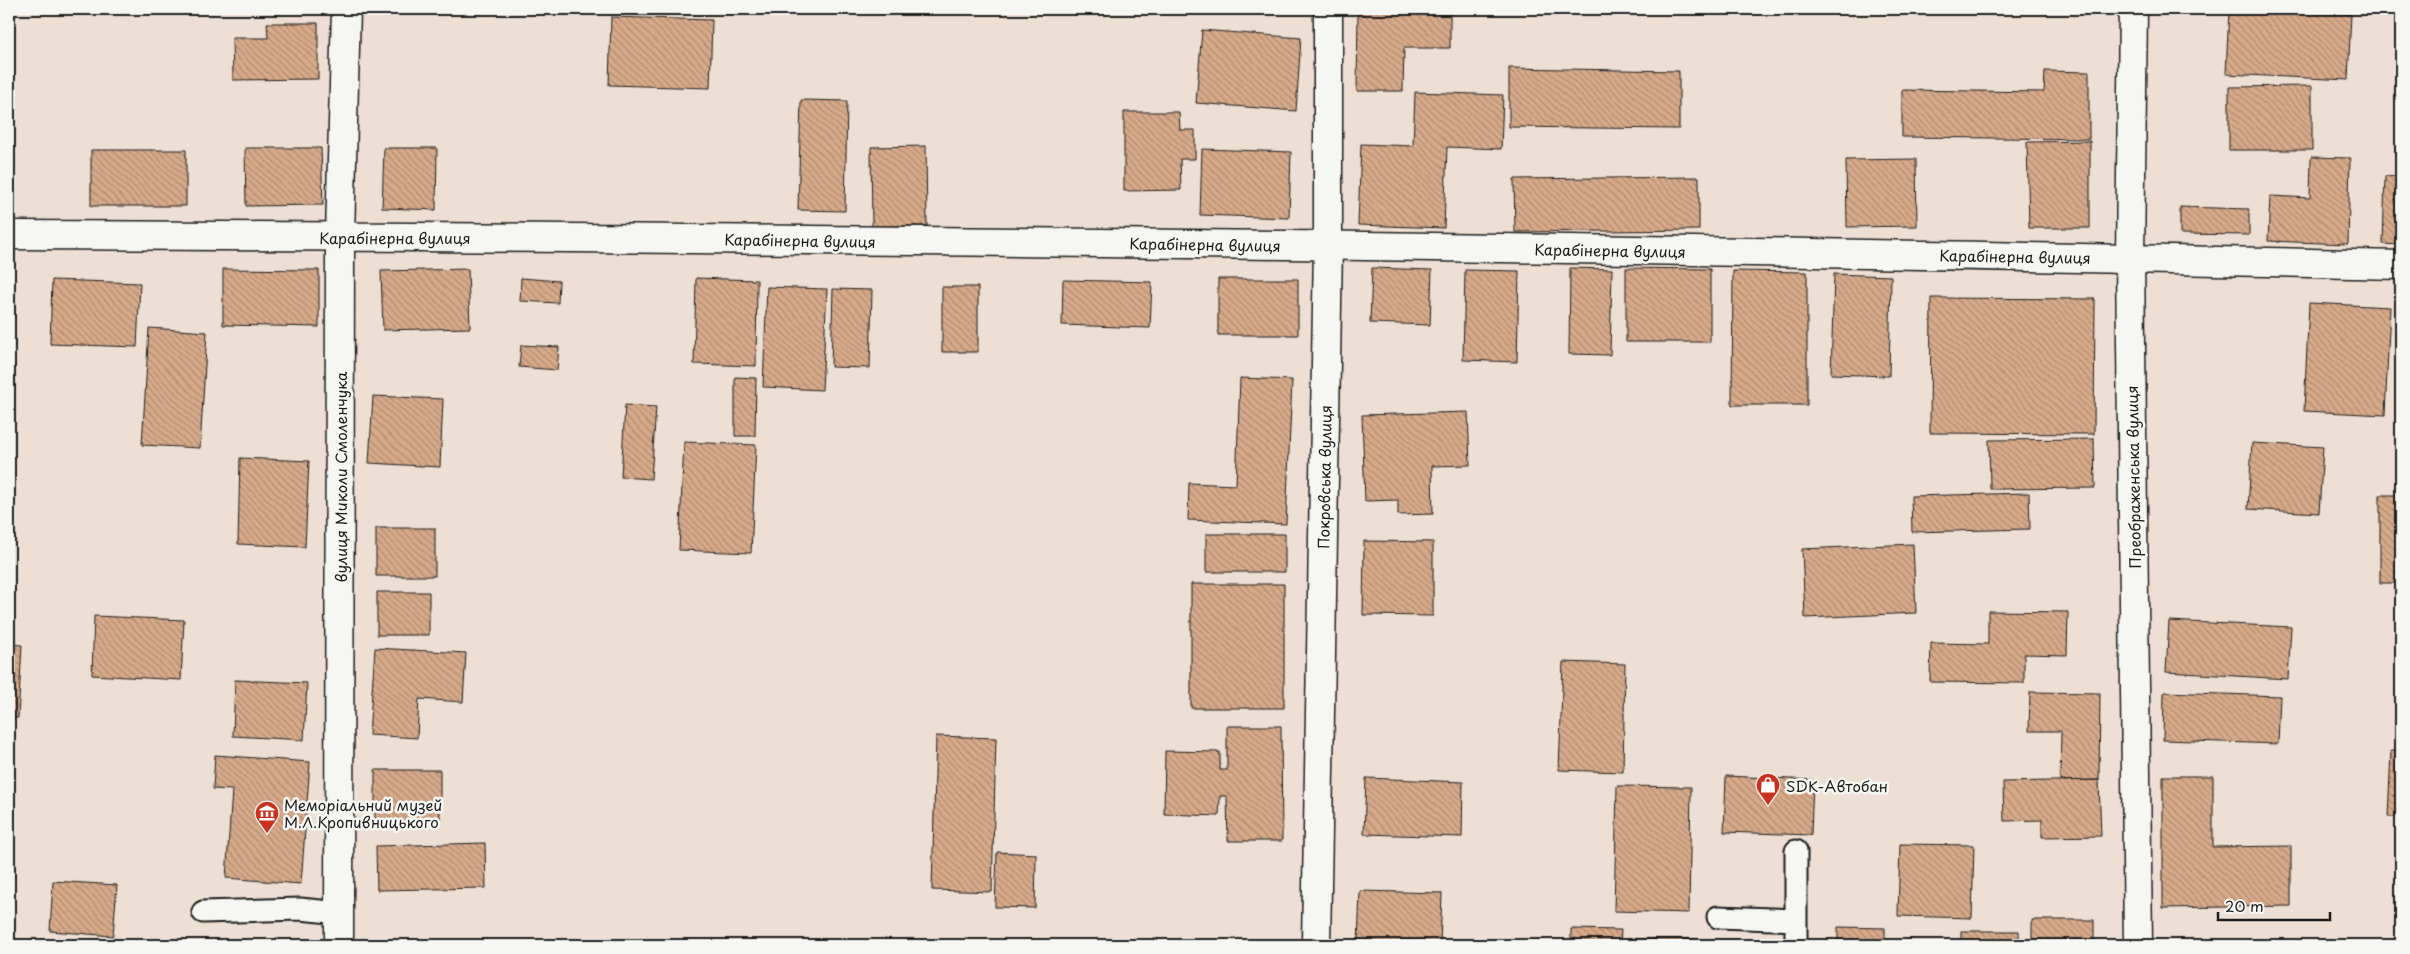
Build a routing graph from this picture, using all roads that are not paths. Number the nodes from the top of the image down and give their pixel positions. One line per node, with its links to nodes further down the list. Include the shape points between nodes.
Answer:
1 (346, 9): 5 (street, вулиця Миколи Смоленчука)
2 (1328, 9): 6 (street, Покровська вулиця)
3 (2132, 9): 7 (street, Преображенська вулиця)
4 (9, 235): 5 (street, Карабінерна вулиця)
5 (340, 236): 6 (street, Карабінерна вулиця); 11 (street, вулиця Миколи Смоленчука)
6 (1328, 246): 7 (street, Карабінерна вулиця); 15 (street, Покровська вулиця)
7 (2130, 258): 8 (street, Карабінерна вулиця); 17 (street, Преображенська вулиця)
8 (2401, 265)
9 (1796, 851): 13 (lane)
10 (203, 912): 11 (lane, via 300,909)
11 (340, 914): 14 (street, вулиця Миколи Смоленчука)
12 (1718, 917): 13 (lane)
13 (1796, 920): 16 (lane)
14 (339, 945)
15 (1316, 945)
16 (1796, 945)
17 (2138, 945)

